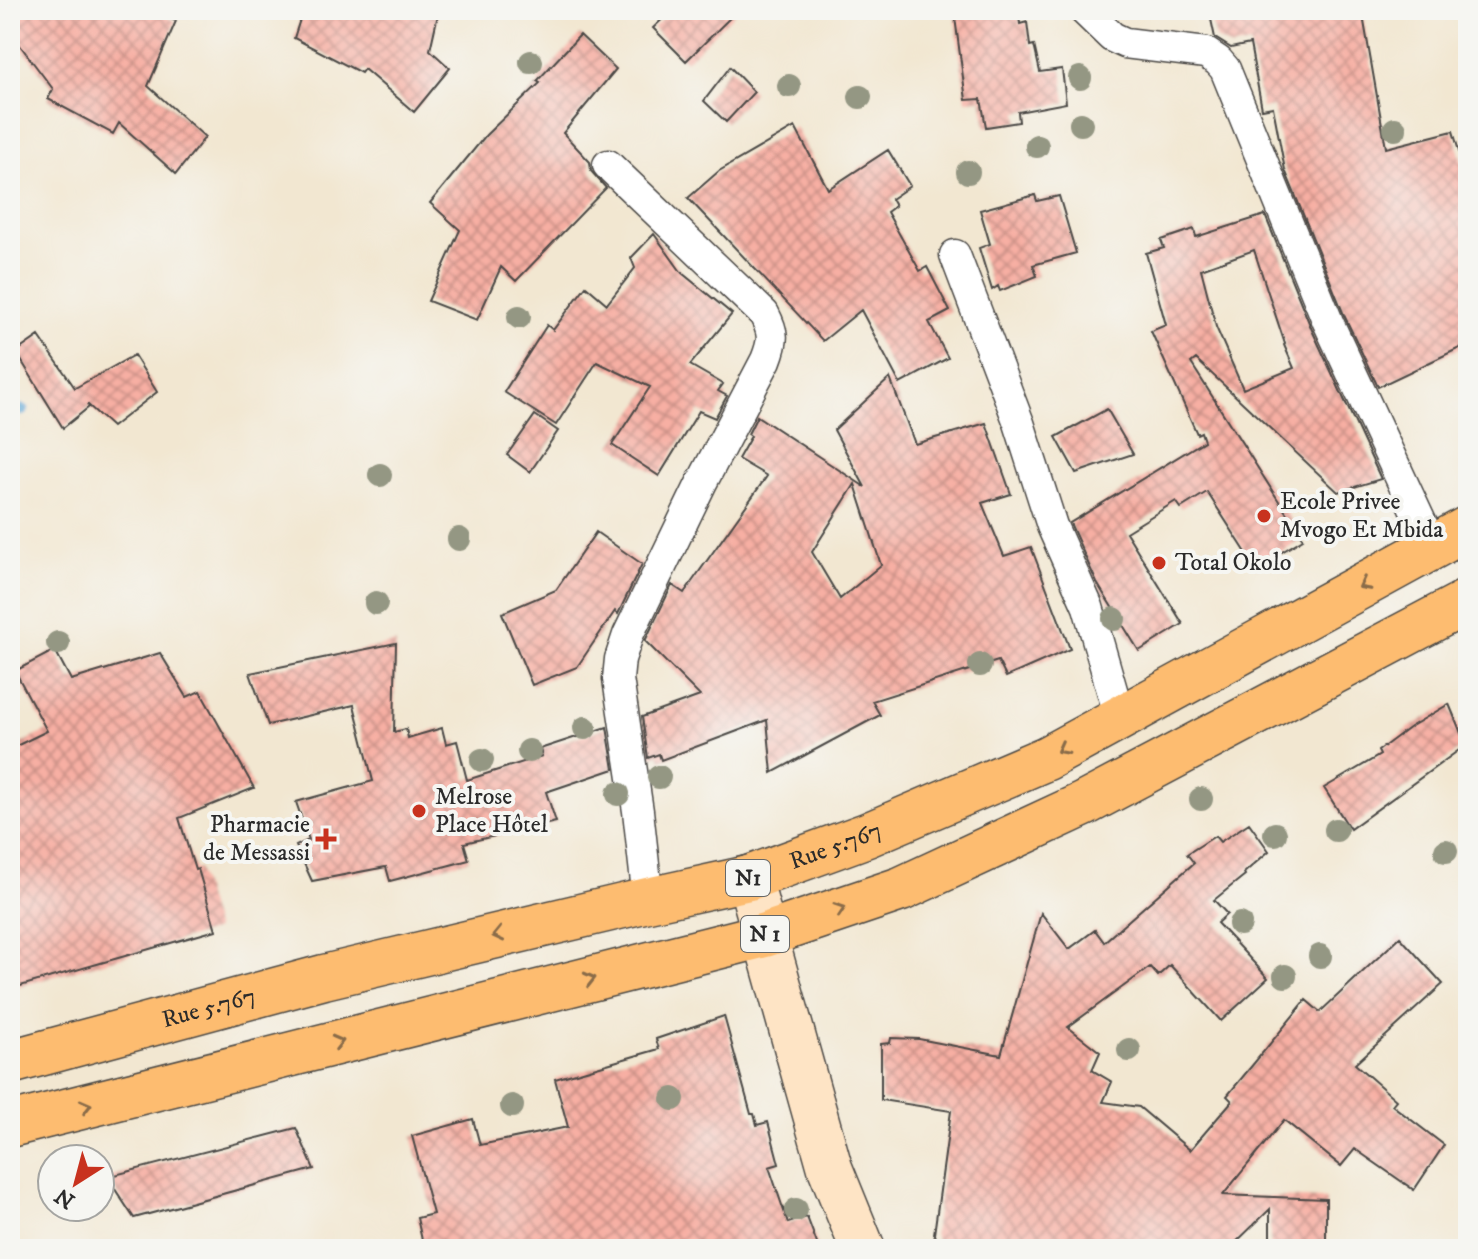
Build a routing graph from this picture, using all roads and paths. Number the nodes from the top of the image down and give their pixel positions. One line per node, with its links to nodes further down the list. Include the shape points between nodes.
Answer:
1 (1084, 10): 4 (street, via 1125,43 1206,53 1225,69 1328,322)
2 (608, 165): 8 (street, via 764,314 772,330 766,360 695,496 620,659 618,679)
3 (955, 255): 6 (street, via 1052,526 1088,607)
4 (1450, 538): 6 (highway, Rue 5.767 / N1, one-way to 6)
5 (1466, 606): 9 (highway, N 1, one-way to 5, via 901,889 1084,804)
6 (1120, 718): 7 (highway, Rue 5.767 / N1, one-way to 7, via 1047,758 867,835)
7 (749, 878): 8 (highway, Rue 5.767 / N1); 9 (main road)
8 (648, 900): 10 (highway, Rue 5.767 / N1, one-way to 10, via 324,977)
9 (765, 935): 11 (highway, N 1, one-way to 9); 12 (main road, via 830,1168)
10 (10, 1062)
11 (10, 1125)
12 (863, 1249)

